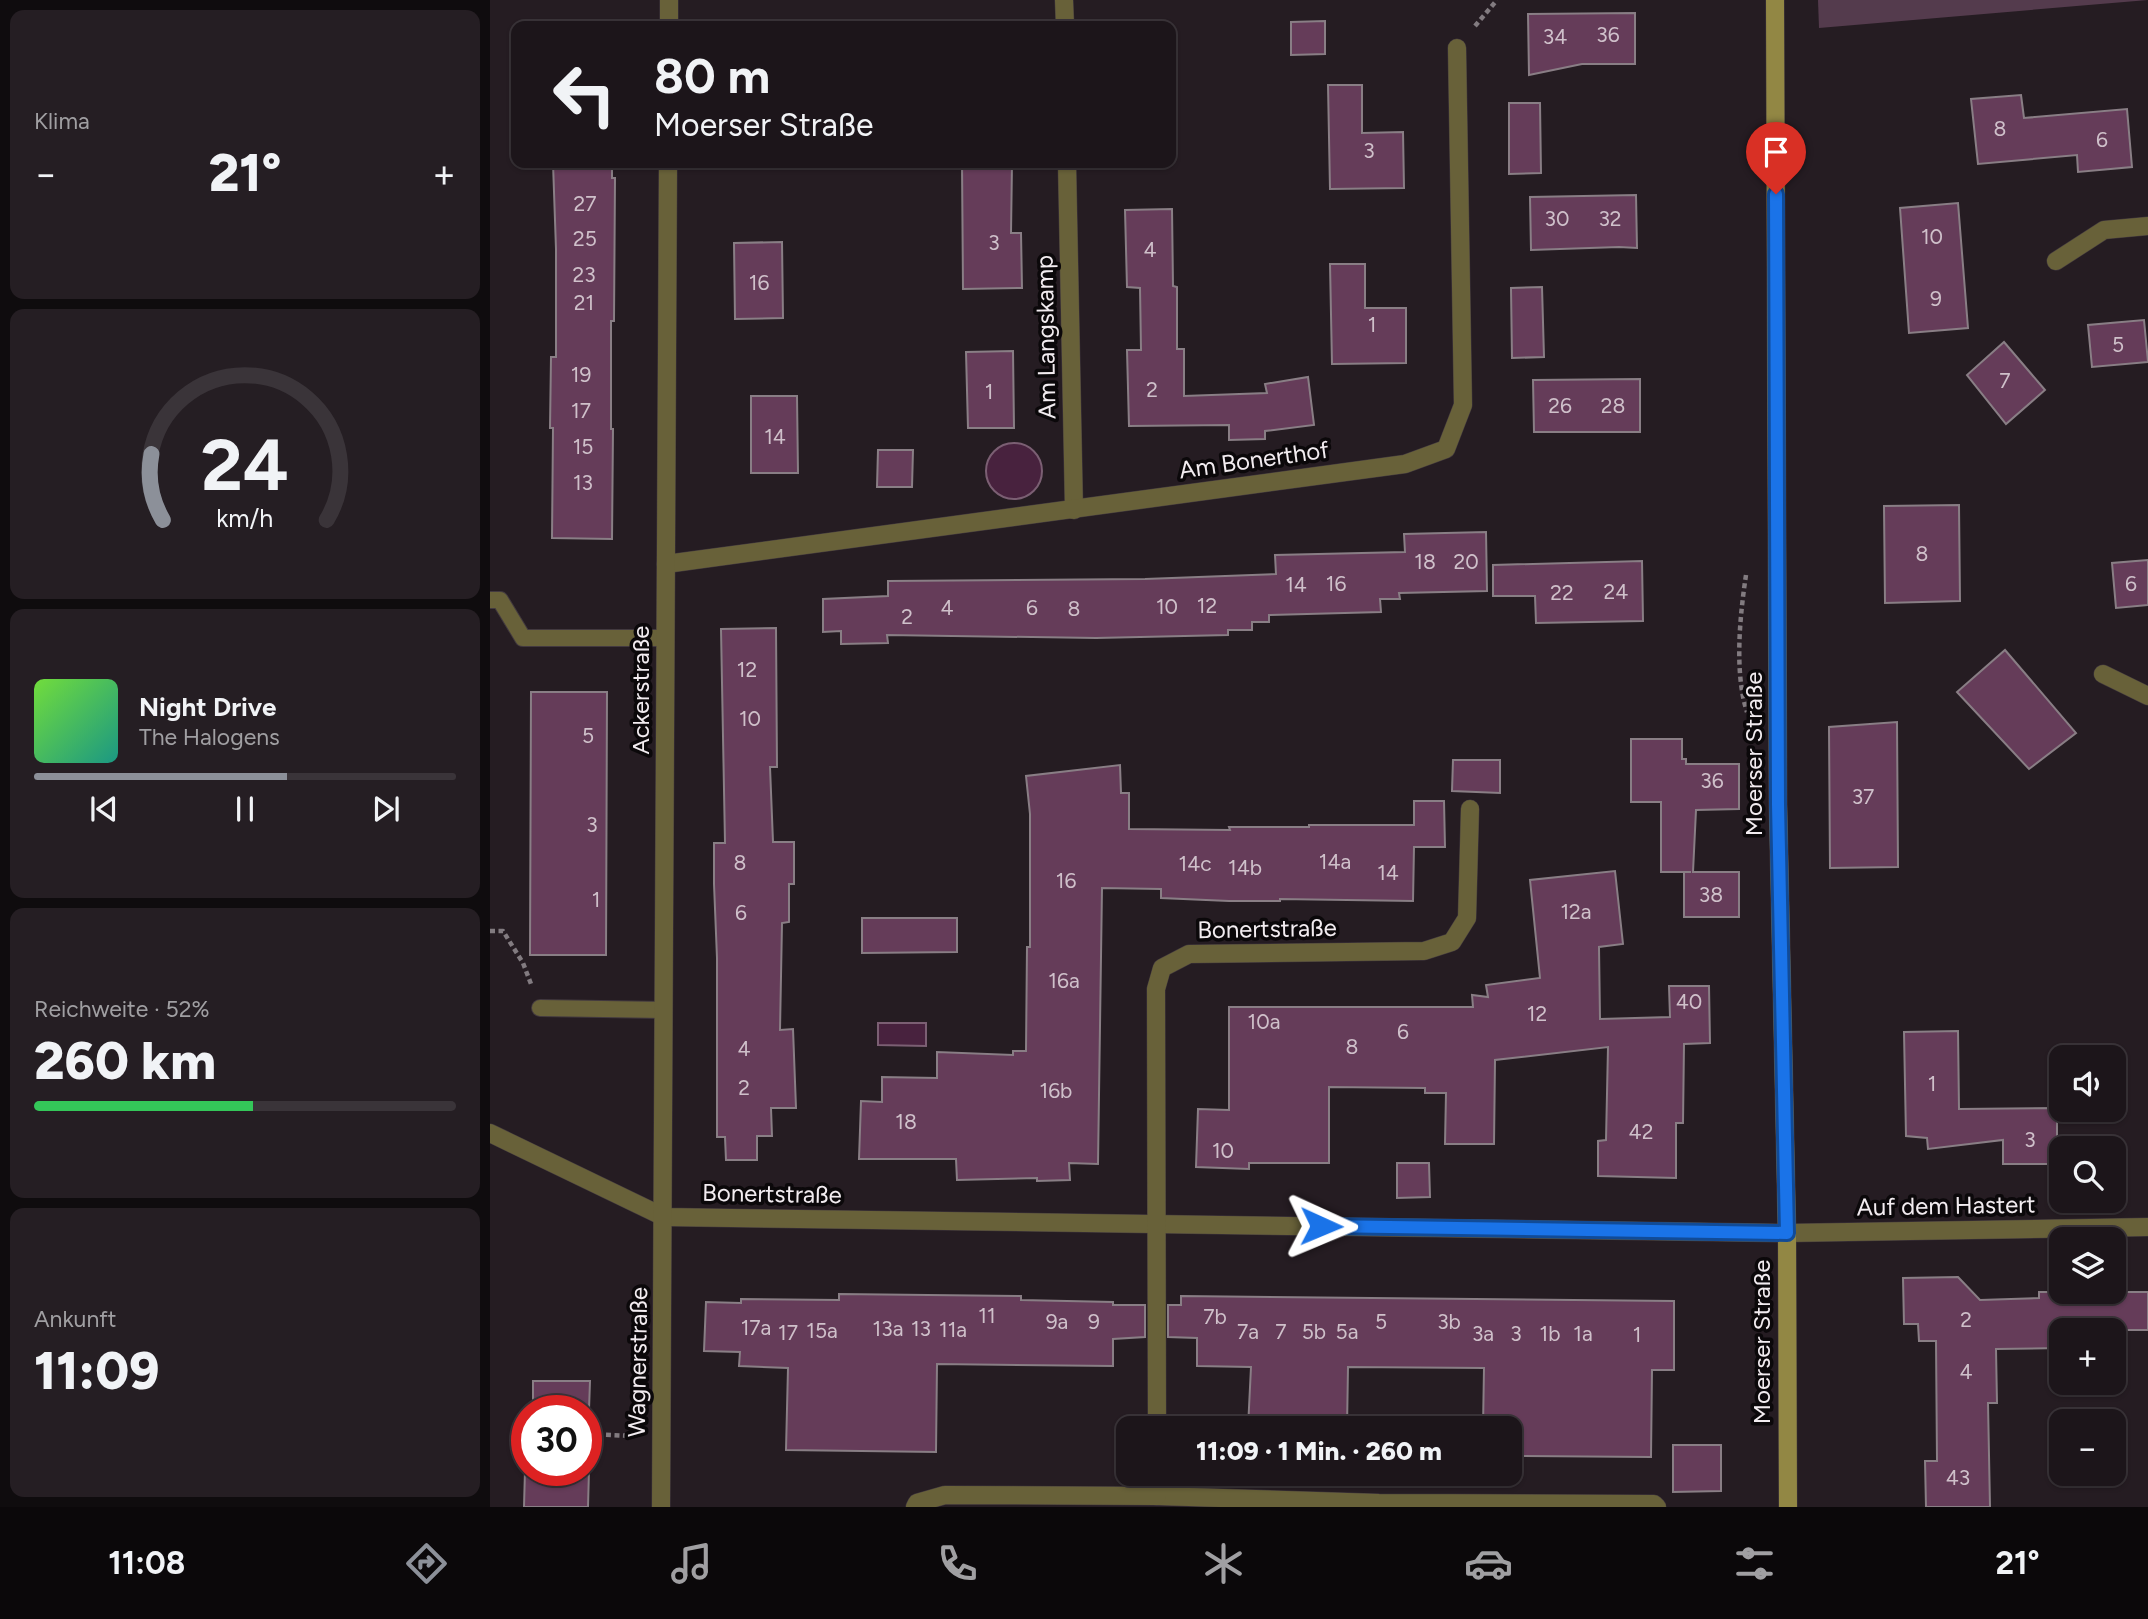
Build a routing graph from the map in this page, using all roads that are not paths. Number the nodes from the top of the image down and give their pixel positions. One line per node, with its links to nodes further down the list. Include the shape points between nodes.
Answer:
1 (669, 0): 4 (street)
2 (1064, 0): 5 (street)
3 (1775, 0): 24 (main road, Moerser Straße, via 1778,804)
4 (669, 21)
5 (1065, 21)
6 (1457, 48): 11 (street, Am Bonerthof, via 1463,405 1446,449 1405,464)
7 (668, 168): 12 (street, Ackerstraße)
8 (1067, 168): 11 (street, Am Langskamp)
9 (2148, 226): 10 (street, via 2104,230)
10 (2056, 261)
11 (1074, 510): 12 (street, Am Bonerthof)
12 (666, 564): 14 (street, Ackerstraße)
13 (490, 600): 14 (lane, via 500,600 523,638)
14 (666, 638): 19 (street, Ackerstraße)
15 (2103, 674): 16 (street)
16 (2148, 696)
17 (1470, 809): 22 (street, Bonertstraße, via 1467,918 1452,943 1424,951 1189,954 1162,968 1156,989)
18 (540, 1008): 19 (lane)
19 (664, 1010): 21 (street, Ackerstraße)
20 (490, 1133): 21 (street, Bonertstraße)
21 (664, 1217): 22 (street, Bonertstraße); 29 (street, Wagnerstraße)
22 (1156, 1224): 24 (street, Bonertstraße); 25 (street)
23 (2148, 1227): 24 (street, Auf dem Hastert)
24 (1787, 1233): 32 (main road, Moerser Straße)
25 (1157, 1416)
26 (1157, 1486): 27 (street)
27 (1157, 1496): 28 (street); 30 (street, via 945,1495)
28 (1379, 1505): 31 (street)
29 (660, 1507)
30 (915, 1507)
31 (1657, 1507)
32 (1788, 1507)

